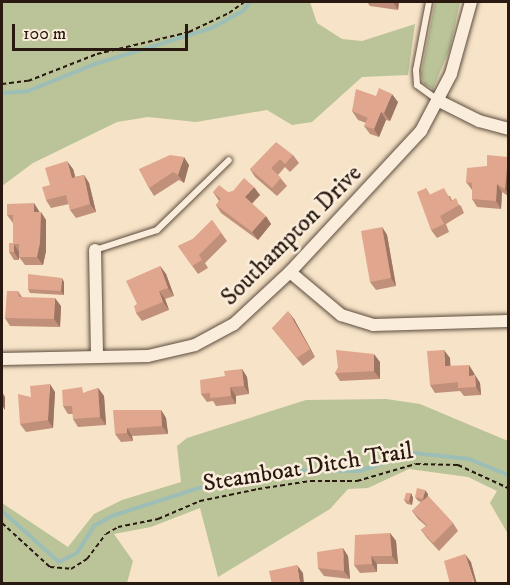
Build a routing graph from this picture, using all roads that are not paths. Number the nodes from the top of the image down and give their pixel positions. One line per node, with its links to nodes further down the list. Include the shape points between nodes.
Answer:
1 (429, 2): 3 (lane, via 416,70 417,85)
2 (471, 2): 3 (street, Southampton Drive, via 462,45)
3 (439, 101): 4 (street); 7 (street, Southampton Drive, via 402,155)
4 (508, 129)
5 (229, 160): 6 (lane, via 157,230)
6 (94, 250): 9 (street)
7 (290, 272): 8 (street, via 340,315 373,325); 9 (street, Southampton Drive, via 240,319 195,345 148,356)
8 (508, 321)
9 (96, 357): 10 (street, Southampton Drive)
10 (2, 359)

